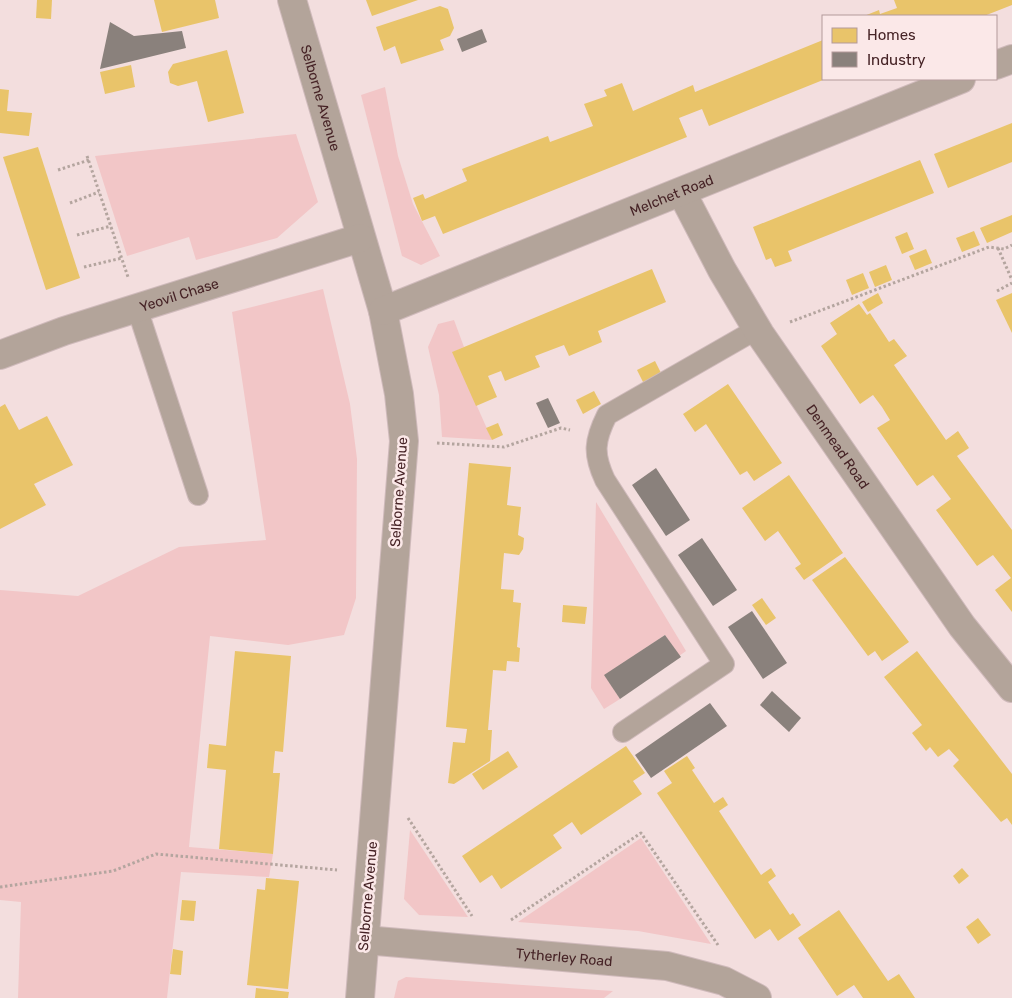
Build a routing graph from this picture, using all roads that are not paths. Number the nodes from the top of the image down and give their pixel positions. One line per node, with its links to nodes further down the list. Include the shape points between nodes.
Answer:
1 (292, 0): 6 (street, Selborne Avenue)
2 (1012, 59): 3 (street)
3 (997, 65)
4 (959, 80): 5 (street, Melchet Road)
5 (682, 193): 8 (street, Melchet Road); 9 (street, Denmead Road)
6 (360, 238): 7 (street, Yeovil Chase); 8 (street, Selborne Avenue)
7 (137, 308): 10 (street, Yeovil Chase); 11 (lane)
8 (383, 312): 14 (street, Selborne Avenue, via 399,394 404,441)
9 (758, 332): 12 (street, Denmead Road, via 962,626); 13 (lane, via 607,415 597,436 597,461 605,480 724,664)
10 (0, 355)
11 (198, 496)
12 (1012, 688)
13 (623, 732)
14 (365, 940): 15 (street, Selborne Avenue); 16 (street, Tytherley Road, via 667,966 724,981)
15 (360, 998)
16 (757, 998)

